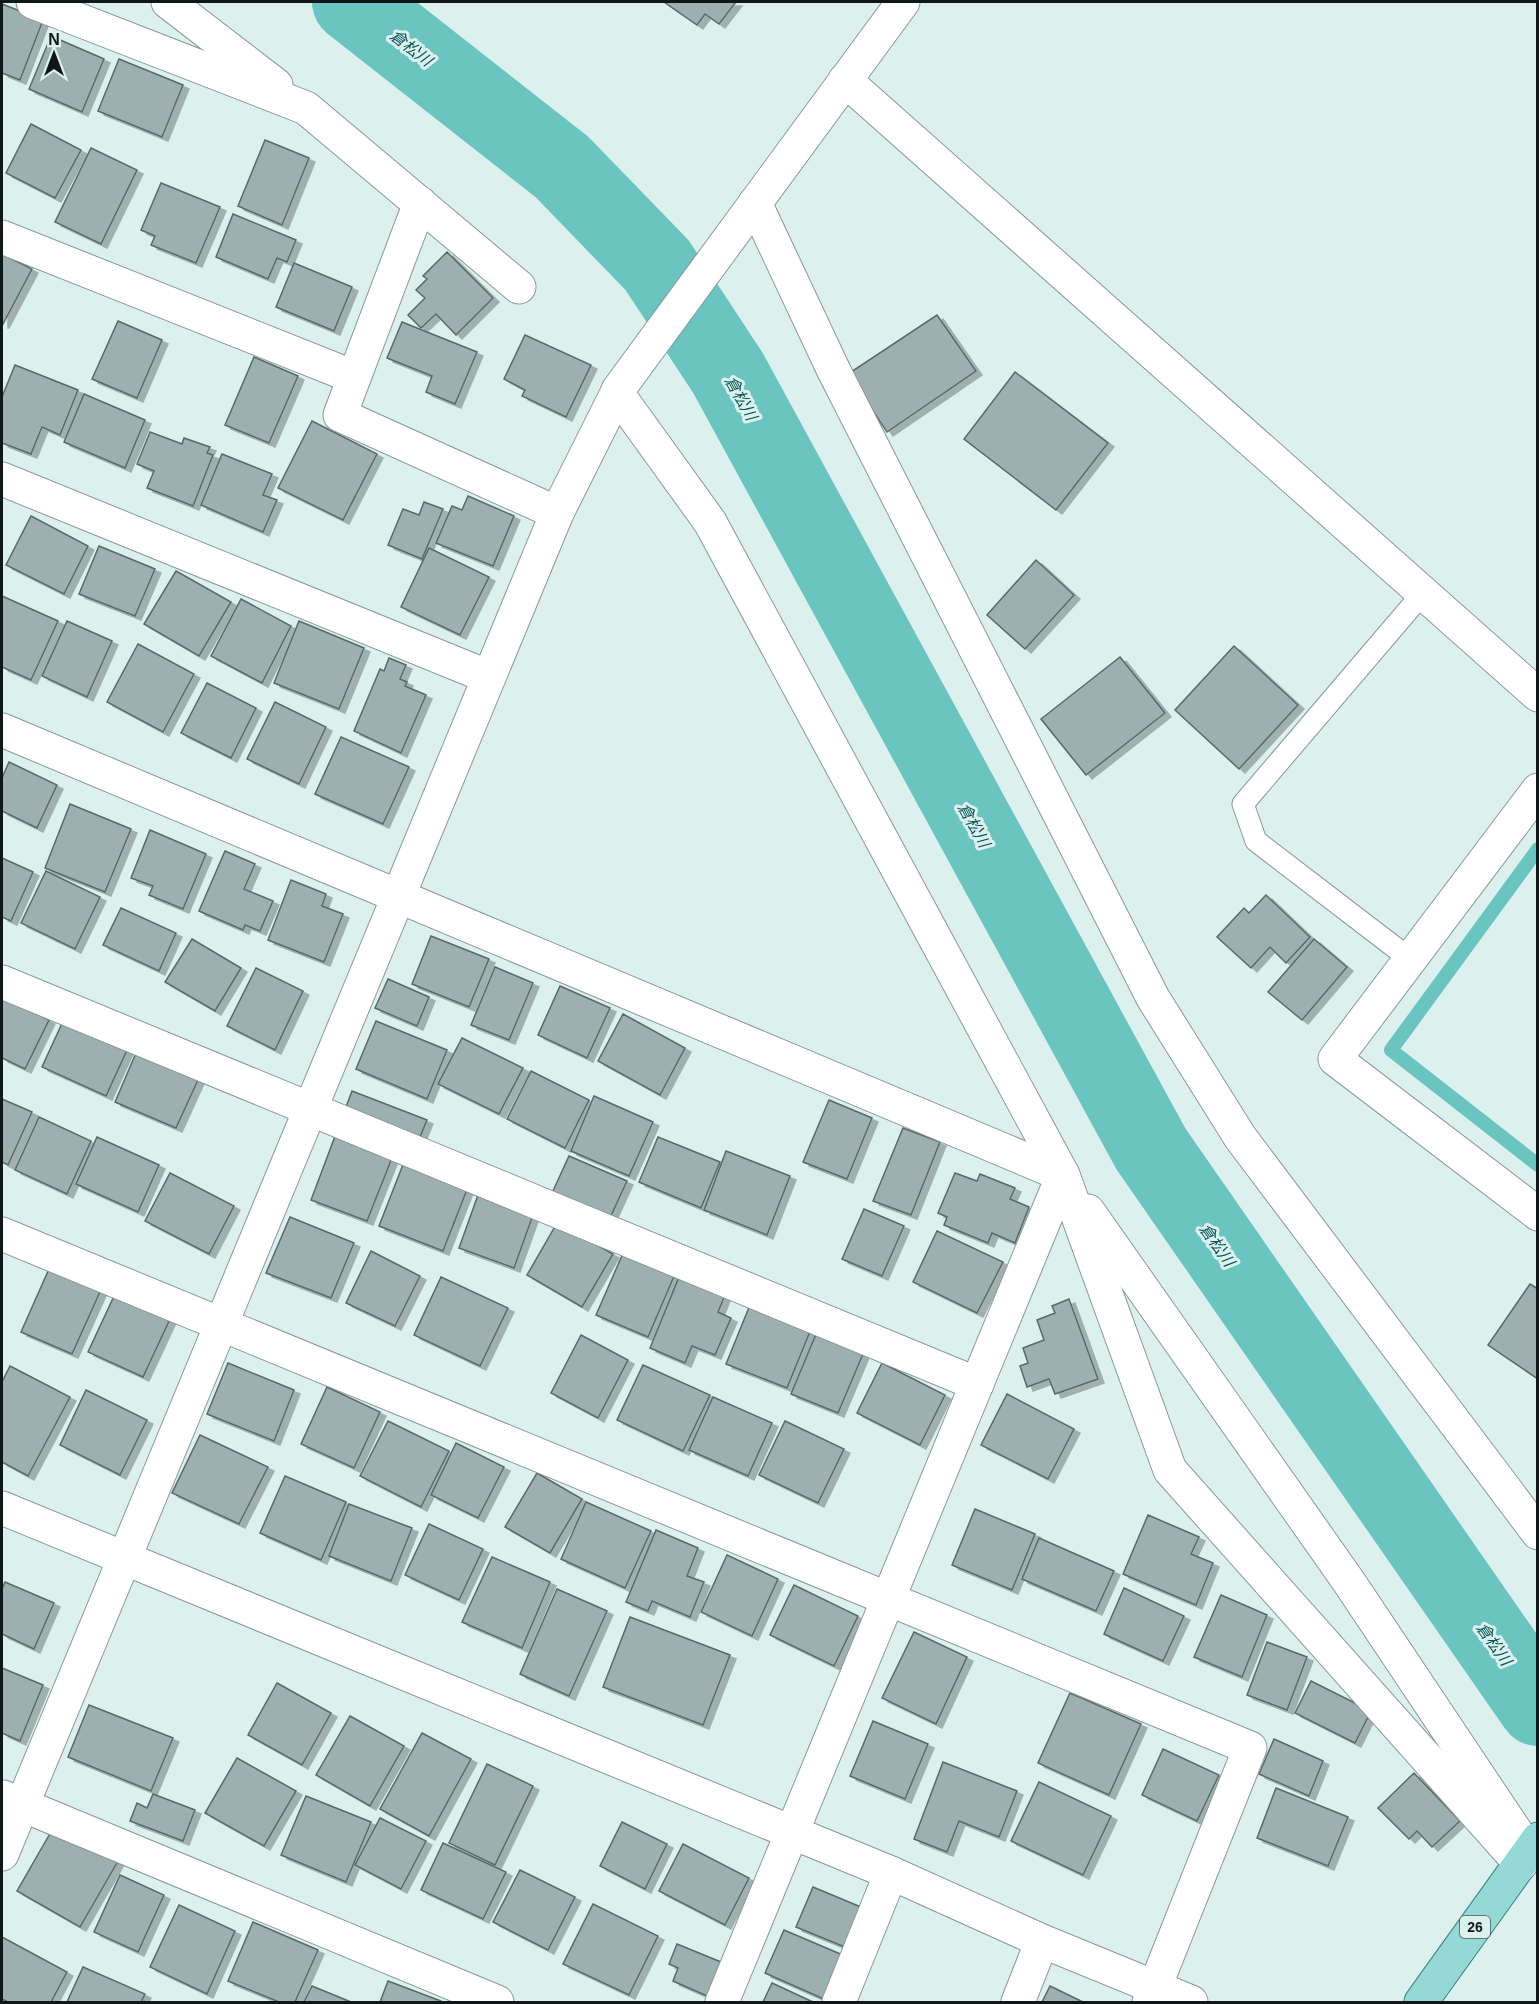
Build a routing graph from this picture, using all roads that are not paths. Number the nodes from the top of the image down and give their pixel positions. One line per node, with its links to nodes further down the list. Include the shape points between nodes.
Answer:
1 (33, 2): 5 (street)
2 (168, 2): 5 (street)
3 (903, 2): 4 (street)
4 (845, 80): 7 (street); 14 (street)
5 (306, 108): 6 (street)
6 (420, 203): 9 (street); 10 (street)
7 (754, 204): 11 (street); 29 (street, via 833,369 1153,998 1240,1137)
8 (2, 237): 10 (street)
9 (519, 287)
10 (354, 377): 13 (street, via 340,415)
11 (618, 390)
12 (2, 479): 15 (street)
13 (557, 513): 15 (street); 23 (street, via 616,393 710,522)
14 (1422, 594): 16 (street); 20 (lane, via 1243,804 1256,842)
15 (489, 677): 19 (street)
16 (1538, 695)
17 (2, 730): 19 (street)
18 (1538, 790): 20 (street)
19 (398, 896): 22 (street); 23 (street)
20 (1410, 959): 24 (street, via 1335,1059)
21 (2, 982): 22 (street)
22 (309, 1109): 26 (street); 27 (street)
23 (1063, 1175): 27 (street); 35 (street, via 1348,1582); 35 (street, via 1170,1470)
24 (1538, 1214)
25 (2, 1234): 26 (street)
26 (220, 1325): 30 (street); 31 (street)
27 (977, 1384): 31 (street)
28 (2, 1509): 30 (street)
29 (1538, 1533)
30 (123, 1558): 32 (street); 33 (street)
31 (888, 1601): 33 (street); 38 (street, via 1250,1748)
32 (12, 1800): 34 (street); 39 (street)
33 (792, 1833): 36 (street); 40 (street)
34 (2, 1854)
35 (1531, 1854): 44 (main road, 26)
36 (891, 1873): 37 (street); 41 (street)
37 (1042, 1941): 38 (street); 42 (street)
38 (1152, 1996): 43 (street)
39 (497, 2002)
40 (722, 2002)
41 (839, 2002)
42 (1018, 2002)
43 (1191, 2002)
44 (1421, 2002)

